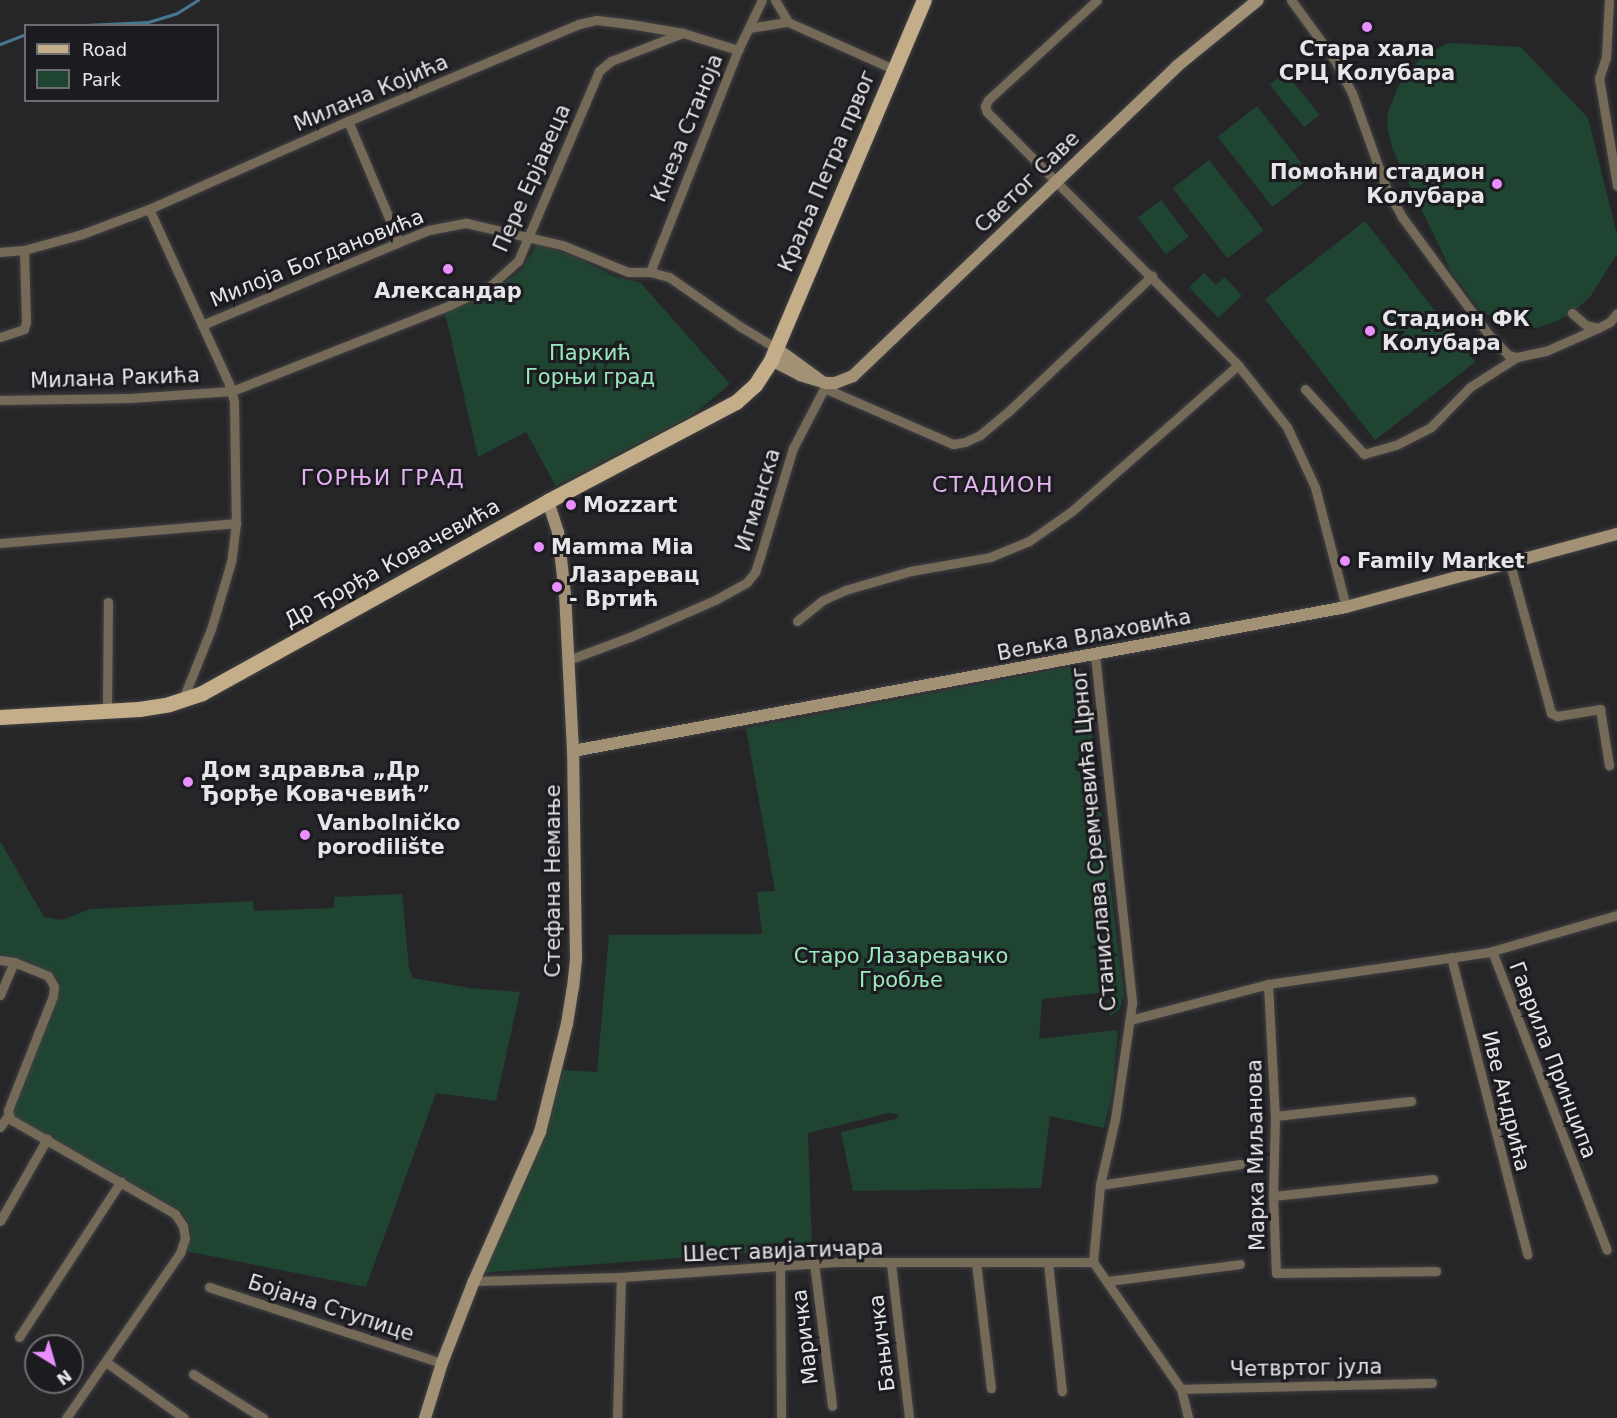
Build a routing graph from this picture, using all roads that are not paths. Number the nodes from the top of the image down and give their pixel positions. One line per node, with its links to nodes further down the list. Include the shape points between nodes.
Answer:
1 (762, 0): 9 (street, Кнеза Станоја)
2 (775, 0): 8 (street)
3 (924, 0): 12 (main road, Краља Петра првог)
4 (1097, 0): 14 (street, via 985,106)
5 (1258, 0): 14 (street, Светог Саве, via 1177,66)
6 (1291, 0): 29 (street, via 1335,59 1352,93 1386,188 1402,217 1489,335 1508,355)
7 (1608, 0): 15 (street, via 1606,57 1599,78)
8 (788, 22): 9 (street); 12 (street)
9 (749, 28): 11 (street, Кнеза Станоја)
10 (683, 33): 11 (street, Милана Којића); 13 (street, Милана Којића, via 619,22 579,24); 17 (street, Пере Ерјавеца, via 611,61 599,71)
11 (738, 50): 21 (street, Кнеза Станоја)
12 (893, 69): 28 (main road, Краља Петра првог)
13 (348, 121): 16 (street, Милана Којића); 18 (street)
14 (1057, 181): 22 (street); 31 (street, Светог Саве, via 863,367 843,381)
15 (1617, 185)
16 (149, 209): 19 (street, Милана Којића); 25 (street)
17 (527, 238): 18 (street, Милоја Богдановића, via 466,223 429,230); 21 (street, Милоја Богдановића, via 562,245 617,269); 33 (street, Пере Ерјавеца, via 518,261 489,287)
18 (399, 242): 25 (street, Милоја Богдановића)
19 (24, 250): 20 (street, Милана Којића); 27 (street, via 26,322 24,329)
20 (0, 252)
21 (650, 272): 28 (street, Милоја Богдановића, via 680,283)
22 (1152, 276): 30 (street); 31 (street, via 1009,411 965,442 953,444)
23 (1572, 313): 26 (street, via 1586,325)
24 (1617, 313): 26 (street)
25 (202, 325): 33 (street)
26 (1598, 328): 29 (street, via 1546,351)
27 (0, 337)
28 (773, 354): 31 (street); 35 (main road, Др Ђорђа Ковачевића, via 755,384 736,402)
29 (1517, 357): 32 (street, via 1470,387 1431,427 1395,445 1364,454)
30 (1238, 365): 41 (street, via 1287,427 1304,460 1315,487); 42 (street, via 1072,511 1029,541 990,556 911,571 845,590 823,600)
31 (824, 384): 44 (street, Игманска, via 793,448 755,572 747,582 715,600)
32 (1305, 389)
33 (232, 391): 34 (street, Милана Ракића, via 130,398); 36 (street)
34 (0, 400)
35 (548, 501): 44 (street, Стефана Немање, via 563,562); 45 (main road, Др Ђорђа Ковачевића, via 217,686)
36 (236, 523): 38 (street); 45 (street, via 231,562 211,629)
37 (1617, 534): 39 (street, Вељка Влаховића)
38 (0, 543)
39 (1510, 564): 41 (street, Вељка Влаховића); 49 (street, via 1551,713 1557,716 1600,709)
40 (108, 602): 46 (street)
41 (1346, 607): 43 (street, Вељка Влаховића)
42 (797, 621)
43 (1095, 655): 48 (street, Вељка Влаховића); 57 (street, Станислава Сремчевића Црног, via 1132,1003)
44 (568, 660): 48 (street, Стефана Немање)
45 (183, 700): 46 (main road, Др Ђорђа Ковачевића)
46 (106, 711): 47 (main road, Др Ђорђа Ковачевића)
47 (0, 717)
48 (573, 751): 80 (street, Стефана Немање, via 576,959 567,1024 540,1132)
49 (1609, 765)
50 (1617, 915): 51 (street, Станислава Сремчевића Црног)
51 (1492, 951): 52 (street, Станислава Сремчевића Црног); 69 (street, Гаврила Принципа)
52 (1451, 957): 55 (street, Станислава Сремчевића Црног); 70 (street, Иве Андрића)
53 (0, 960): 54 (street)
54 (14, 962): 56 (street); 59 (street, via 48,976 54,986)
55 (1268, 984): 57 (street, Станислава Сремчевића Црног); 60 (street, Марка Миљанова)
56 (0, 995)
57 (1130, 1020): 66 (street, Станислава Сремчевића Црног)
58 (1411, 1101): 60 (street)
59 (8, 1115): 61 (street); 62 (street)
60 (1275, 1116): 67 (street, Марка Миљанова)
61 (0, 1127)
62 (47, 1139): 65 (street); 68 (street)
63 (1240, 1164): 66 (street)
64 (1433, 1179): 67 (street)
65 (121, 1181): 83 (street); 84 (street, via 175,1214 185,1238 180,1253)
66 (1100, 1185): 71 (street, Станислава Сремчевића Црног)
67 (1273, 1196): 78 (street, Марка Миљанова, via 1276,1273)
68 (0, 1221)
69 (1607, 1250)
70 (1527, 1254)
71 (1093, 1262): 74 (street, Шест авијатичара); 81 (street)
72 (814, 1263): 75 (street, Шест авијатичара); 77 (street, Шест авијатичара); 91 (street, Маричка)
73 (976, 1263): 74 (street, Шест авијатичара); 75 (street, Шест авијатичара); 88 (street)
74 (1048, 1263): 90 (street)
75 (891, 1264): 98 (street, Бањичка)
76 (1240, 1264): 81 (street)
77 (780, 1266): 79 (street, Шест авијатичара); 97 (street)
78 (1436, 1270)
79 (621, 1277): 80 (street, Шест авијатичара); 96 (street)
80 (474, 1281): 85 (street, Стефана Немање)
81 (1108, 1281): 89 (street)
82 (209, 1287): 85 (street, Бојана Ступице)
83 (19, 1337)
84 (106, 1362): 92 (street); 93 (street)
85 (442, 1363): 95 (street, Стефана Немање)
86 (193, 1374): 94 (street)
87 (1432, 1383): 89 (street, Четвртог јула)
88 (991, 1388)
89 (1181, 1389): 99 (street)
90 (1062, 1391)
91 (832, 1406)
92 (66, 1418)
93 (184, 1418)
94 (263, 1418)
95 (424, 1418)
96 (617, 1418)
97 (781, 1418)
98 (909, 1418)
99 (1188, 1418)

